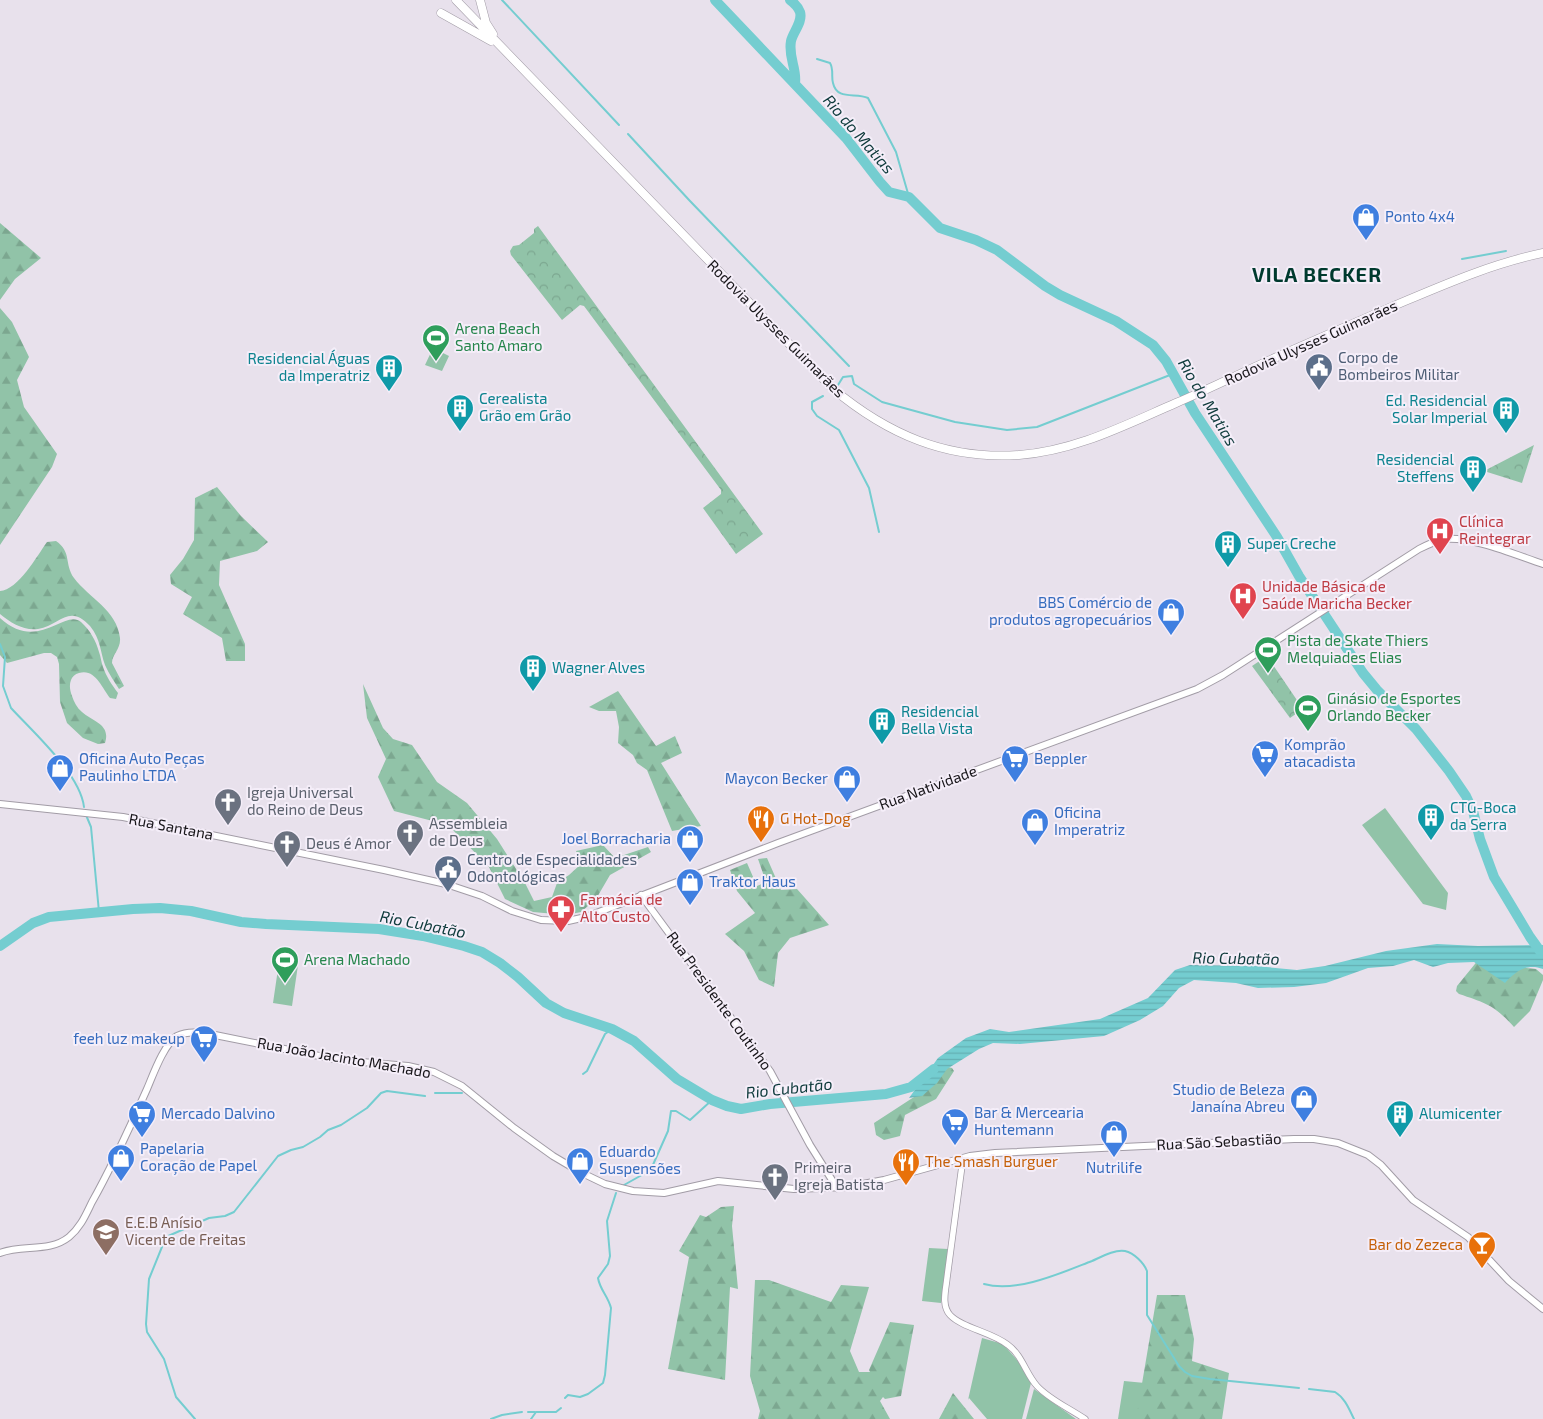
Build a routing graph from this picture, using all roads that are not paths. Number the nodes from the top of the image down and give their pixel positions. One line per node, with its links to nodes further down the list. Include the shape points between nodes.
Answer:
1 (456, 0): 4 (highway, Rodovia Ulysses Guimarães)
2 (480, 0): 4 (highway, via 486,23)
3 (441, 12): 4 (highway)
4 (501, 47): 5 (highway, Rodovia Ulysses Guimarães, via 818,375 848,402 882,424 904,436 944,449 970,454 1020,455 1069,447 1198,394 1454,280 1517,258)
5 (1543, 253)
6 (1543, 564): 8 (main road, Rua Natividade, via 1470,541 1445,539 1419,549 1218,678 1184,694)
7 (0, 804): 9 (main road, Rua Santana, via 123,817 384,870 446,884)
8 (641, 895): 9 (main road, Rua Natividade, via 579,919); 11 (main road, Rua Presidente Coutinho, via 774,1079)
9 (541, 920)
10 (963, 1158): 11 (main road, Rua São Sebastião, via 877,1182); 13 (main road, Rua São Sebastião, via 1003,1152 1278,1139 1305,1138 1338,1143 1375,1160 1406,1194 1468,1237 1509,1281); 14 (street, via 946,1288 947,1310 956,1320 1008,1344 1041,1390)
11 (837, 1188): 12 (main road, Rua João Jacinto Machado, via 789,1189 718,1181 664,1192 626,1190 596,1181 552,1156 462,1086 434,1072 408,1066 327,1058 215,1035 188,1033 173,1040 164,1053 97,1194 74,1232 54,1245)
12 (0, 1253)
13 (1543, 1309)
14 (1085, 1419)

